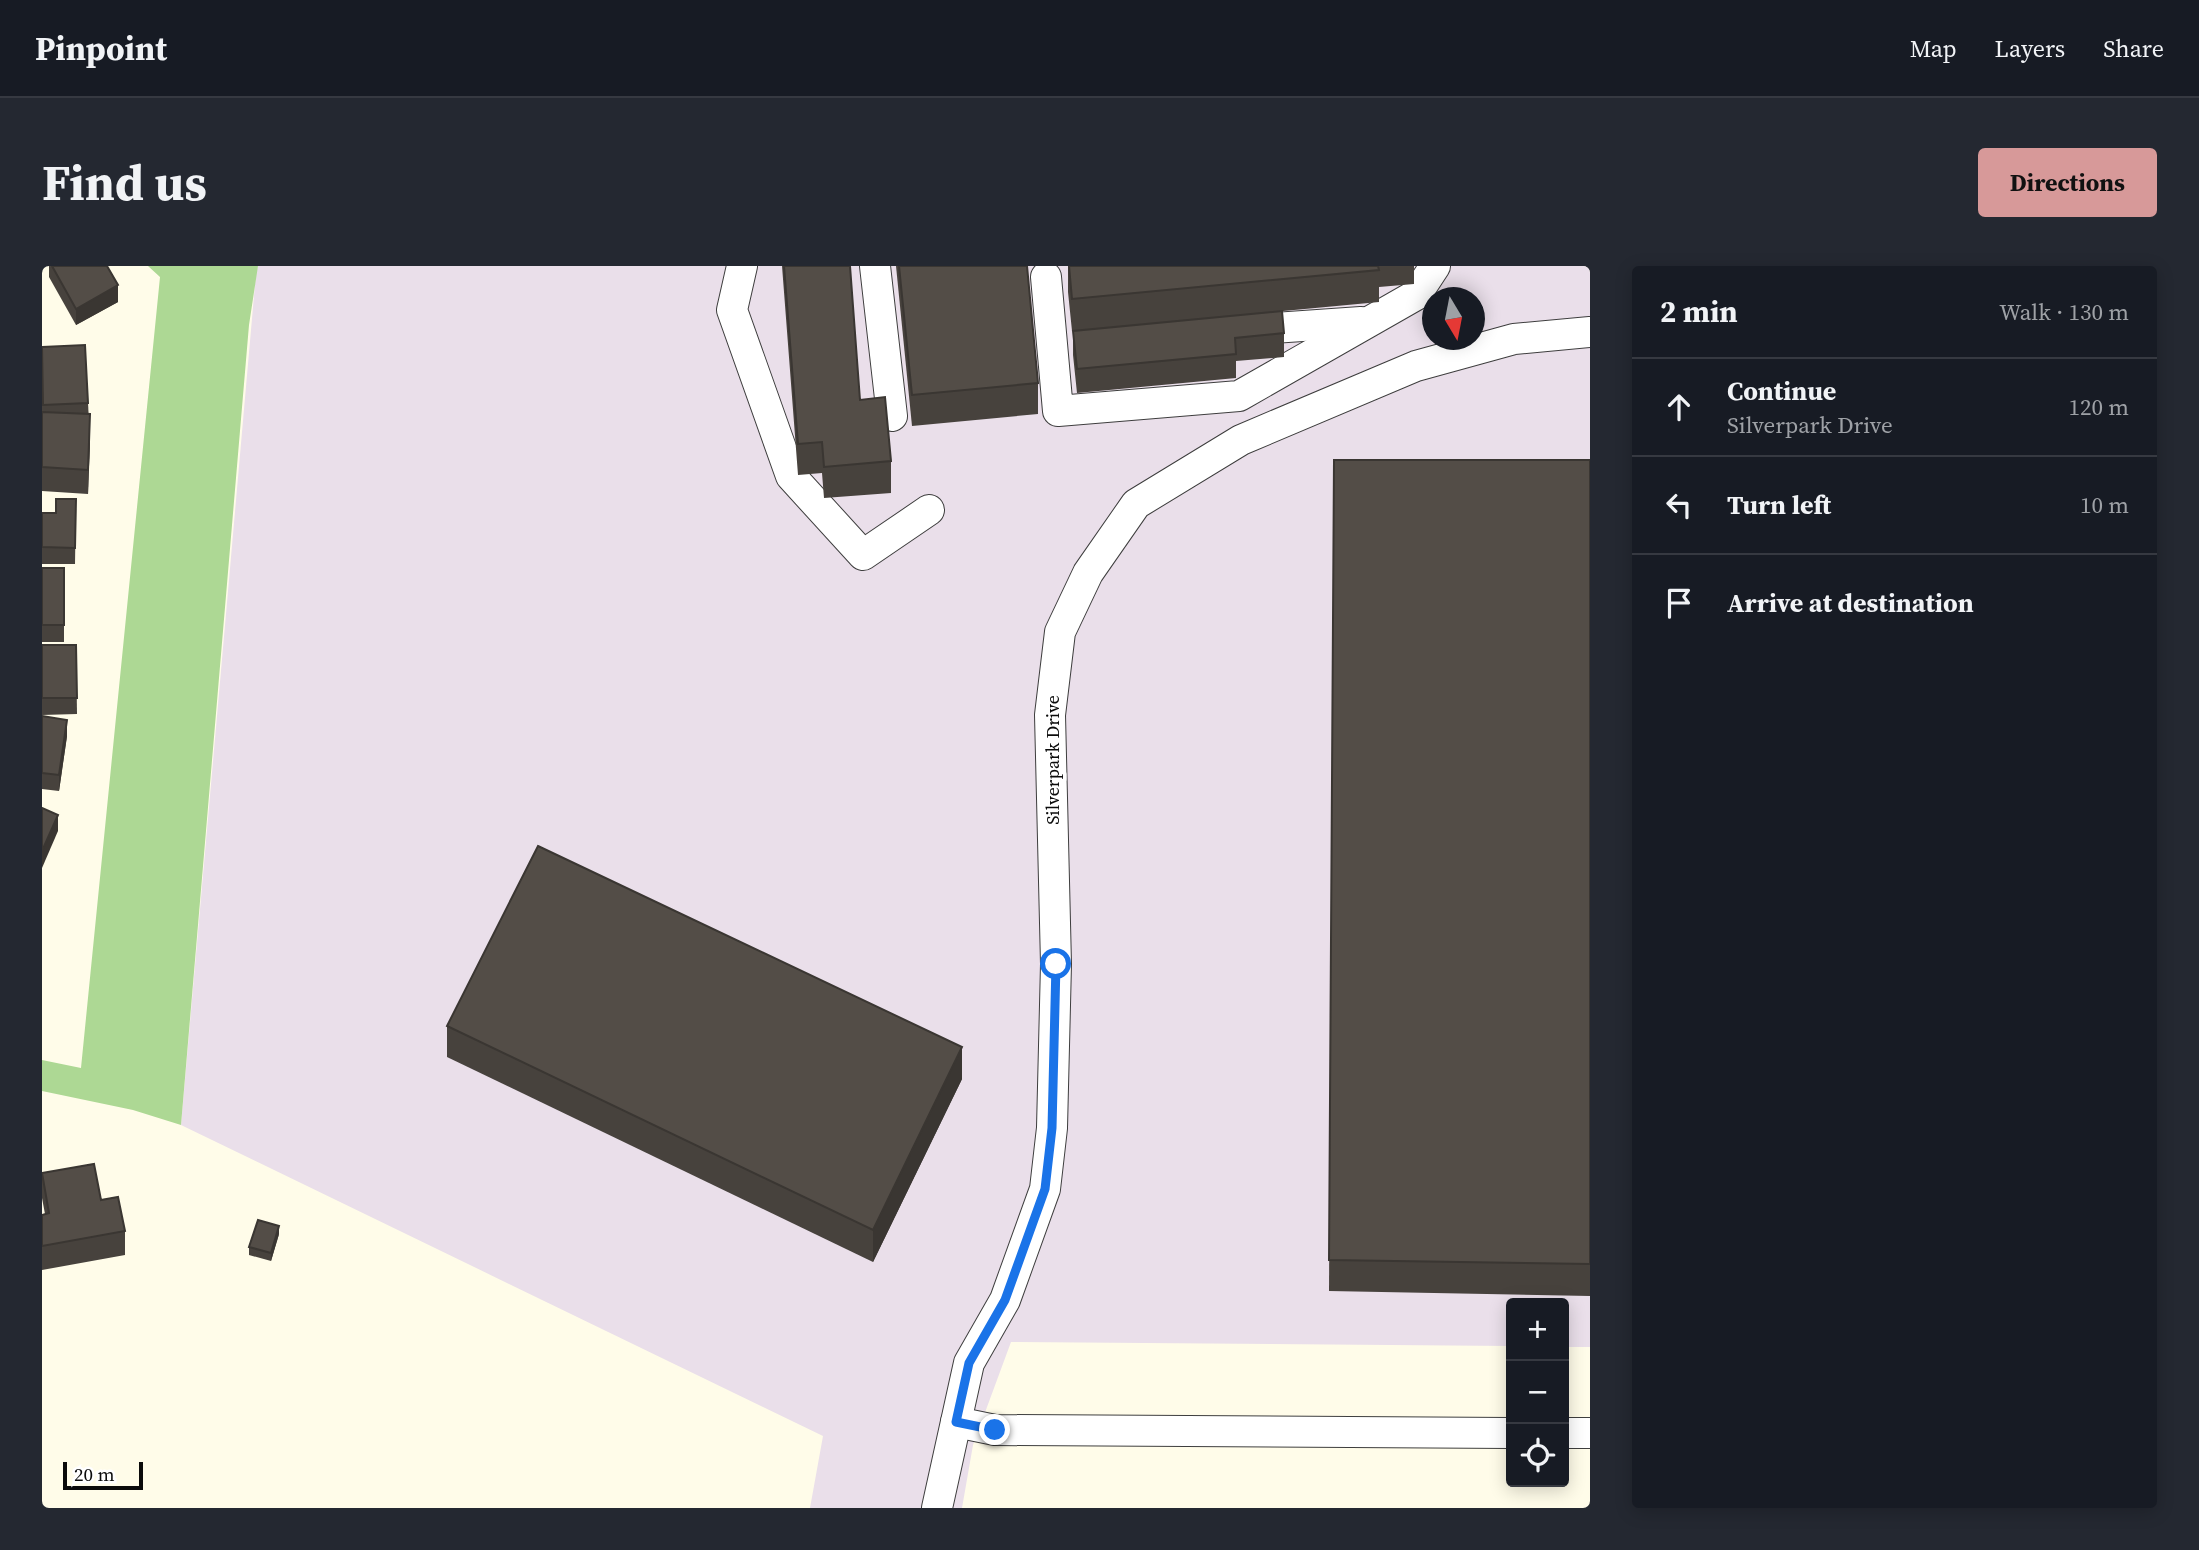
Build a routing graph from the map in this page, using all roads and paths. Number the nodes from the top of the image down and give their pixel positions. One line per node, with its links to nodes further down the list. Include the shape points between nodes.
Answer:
1 (742, 266): 9 (street, via 732,310 791,476 863,555)
2 (875, 266): 8 (street)
3 (1435, 266): 5 (street, via 1416,296)
4 (1055, 273): 5 (street, via 1066,343 1058,411 1239,396)
5 (1368, 322): 6 (street)
6 (1217, 332)
7 (1590, 332): 10 (street, Silverpark Drive, via 1514,339 1416,366 1241,440 1136,504 1088,573 1060,632 1050,715 1056,964 1052,1128 1045,1189 1005,1300 969,1363)
8 (892, 416)
9 (929, 510)
10 (956, 1422): 11 (street, via 995,1430); 14 (street, Silverpark Drive)
11 (1506, 1433)
12 (1569, 1433): 13 (street)
13 (1590, 1433)
14 (937, 1508)

